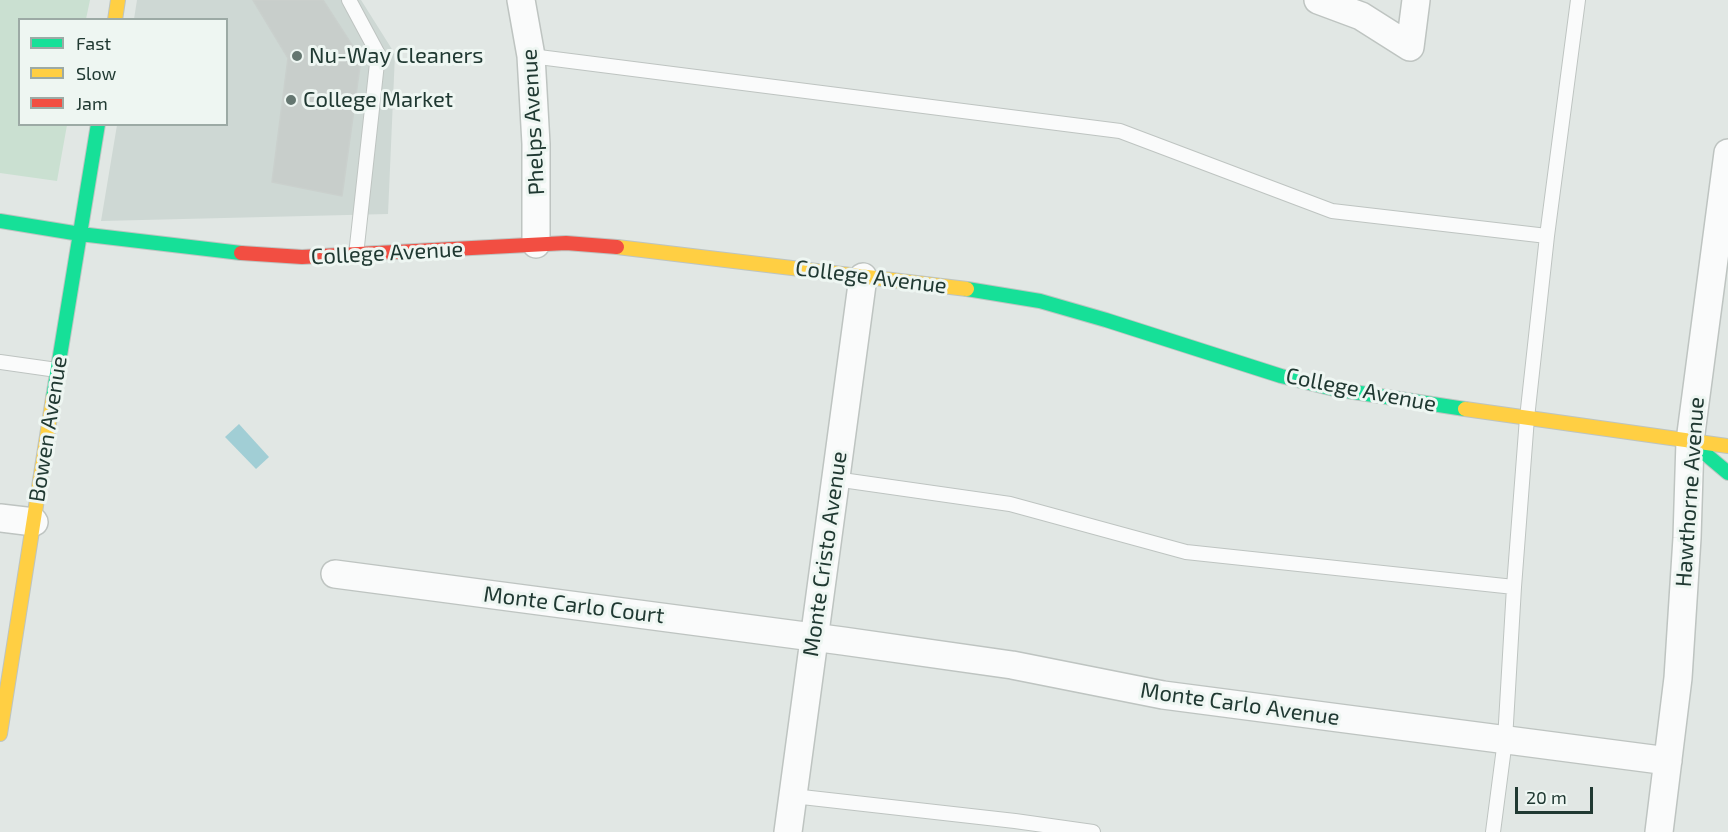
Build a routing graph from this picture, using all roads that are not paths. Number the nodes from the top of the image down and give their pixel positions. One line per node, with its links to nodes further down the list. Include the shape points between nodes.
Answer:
1 (118, 0): 7 (street)
2 (349, 0): 15 (lane, via 378,54)
3 (521, 0): 8 (street, Phelps Avenue)
4 (1317, 0): 5 (street, via 1361,16 1410,47)
5 (1416, 0)
6 (1578, 0): 13 (lane)
7 (115, 18)
8 (531, 56): 13 (lane, via 1120,131 1332,211); 14 (street, Phelps Avenue)
9 (98, 126): 12 (street, Bowen Avenue)
10 (1728, 153): 20 (street, Hawthorne Avenue)
11 (0, 221): 12 (street, College Avenue)
12 (80, 234): 15 (street, College Avenue, via 257,255); 18 (street, Bowen Avenue)
13 (1547, 236): 19 (lane)
14 (536, 244): 15 (street, College Avenue); 16 (street, College Avenue, via 604,245)
15 (356, 255)
16 (863, 277): 19 (street, College Avenue, via 1040,301 1334,390); 23 (street, Monte Cristo Avenue)
17 (0, 362): 18 (lane)
18 (57, 370): 26 (street, Bowen Avenue)
19 (1527, 418): 20 (street, College Avenue); 28 (lane)
20 (1690, 441): 21 (street, College Avenue); 22 (street); 24 (street, Hawthorne Avenue)
21 (1728, 446)
22 (1728, 475): 24 (street, via 1705,480)
23 (835, 479): 28 (lane, via 1010,504 1186,552); 29 (street, Monte Cristo Avenue)
24 (1689, 498): 33 (street, Hawthorne Avenue, via 1678,678)
25 (0, 518): 26 (street)
26 (34, 522): 30 (street, Bowen Avenue)
27 (335, 574): 29 (street, Monte Carlo Court)
28 (1514, 587): 32 (lane)
29 (814, 636): 32 (street, Monte Carlo Avenue, via 1012,665 1163,694); 34 (street, Monte Cristo Avenue)
30 (4, 679): 31 (street, Bowen Avenue)
31 (0, 734)
32 (1505, 740): 33 (street, Monte Carlo Avenue); 37 (lane)
33 (1668, 761): 38 (street, Hawthorne Avenue)
34 (793, 796): 35 (street, Monte Cristo Avenue); 36 (lane)
35 (788, 832)
36 (1093, 832)
37 (1493, 832)
38 (1659, 832)

